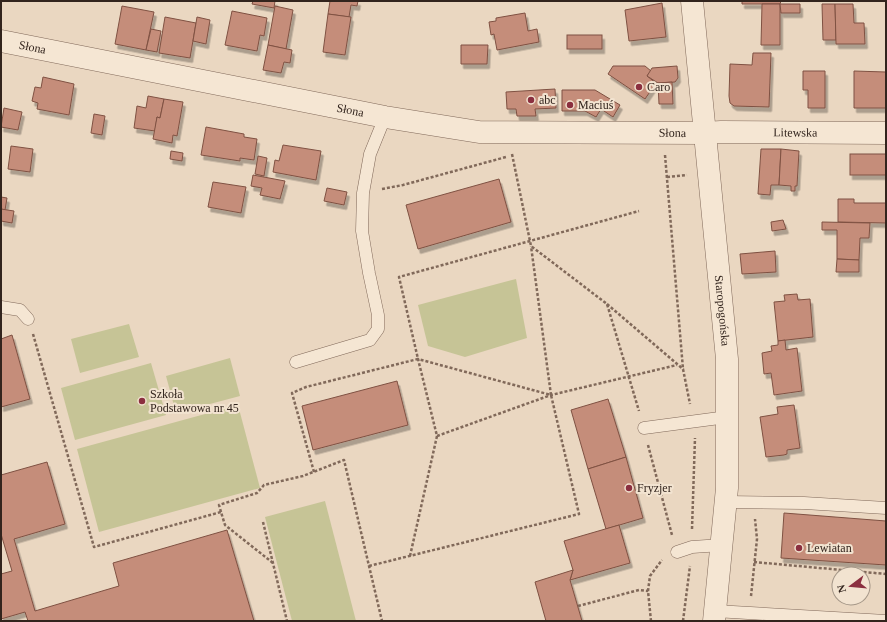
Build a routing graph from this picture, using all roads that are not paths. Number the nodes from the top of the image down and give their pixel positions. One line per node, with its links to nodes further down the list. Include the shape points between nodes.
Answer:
1 (692, 1): 4 (street, Staropogońska)
2 (1, 41): 3 (street, Słona)
3 (385, 117): 4 (street, Słona, via 479,132); 8 (lane, via 370,154 363,192 362,231 378,315 378,330 370,340)
4 (705, 133): 5 (street, Litewska); 9 (street, Staropogońska, via 728,359)
5 (886, 134)
6 (1, 307): 7 (lane, via 20,310)
7 (28, 318)
8 (296, 362)
9 (727, 417): 10 (lane); 11 (street, Staropogońska)
10 (644, 428)
11 (726, 502): 12 (lane); 13 (street, Staropogońska)
12 (886, 508)
13 (722, 545): 14 (lane, via 692,547); 15 (street, Staropogońska)
14 (677, 552)
15 (714, 616): 16 (lane, via 749,614)
16 (886, 621)

